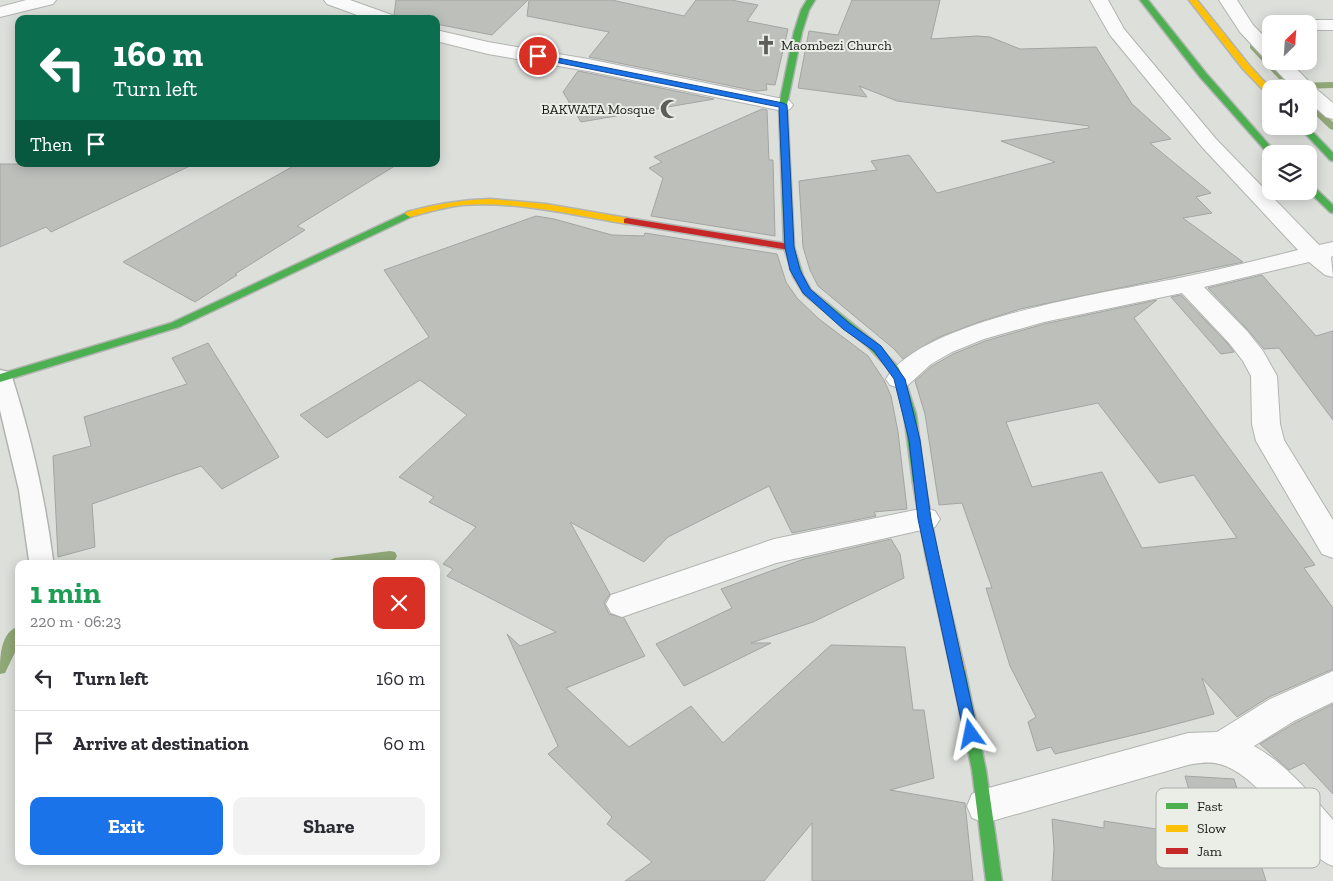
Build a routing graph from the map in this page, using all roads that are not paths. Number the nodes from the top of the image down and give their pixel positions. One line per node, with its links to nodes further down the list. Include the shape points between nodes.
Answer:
1 (46, 0): 8 (street)
2 (333, 0): 9 (street)
3 (811, 0): 21 (street, via 798,32)
4 (1099, 0): 29 (street, via 1116,31 1209,143)
5 (1144, 0): 24 (street, via 1203,75)
6 (1193, 0): 14 (street)
7 (1228, 0): 13 (street)
8 (0, 12)
9 (375, 15)
10 (1318, 25): 11 (street)
11 (1333, 25)
12 (1262, 27): 13 (street)
13 (1246, 28): 14 (street); 16 (street)
14 (1216, 29): 19 (street)
15 (440, 36): 21 (street)
16 (1262, 45)
17 (1287, 70): 18 (street)
18 (1296, 80)
19 (1262, 84)
20 (1317, 99): 22 (street)
21 (783, 105): 28 (street)
22 (1333, 113)
23 (1311, 135): 25 (street)
24 (1265, 145)
25 (1333, 158)
26 (1317, 195): 27 (street)
27 (1333, 210)
28 (789, 247): 32 (street, via 515,203 456,202 412,213 174,325); 33 (street, via 795,270 806,291 877,349)
29 (1324, 251): 30 (street); 31 (street)
30 (1333, 270)
31 (1187, 284): 33 (street, via 1042,314 975,333 922,358); 35 (street, via 1254,357 1264,376 1270,441)
32 (1, 377): 36 (lane, via 16,422 35,508)
33 (900, 379): 34 (street, via 915,440)
34 (924, 519): 37 (street, via 774,551); 41 (street, via 952,638)
35 (1333, 546)
36 (41, 560)
37 (622, 604)
38 (1333, 686): 39 (street, via 1282,710)
39 (1221, 748): 40 (street, via 1253,764); 41 (street, via 1188,749)
40 (1280, 788)
41 (985, 806): 44 (street)
42 (1320, 833): 43 (street)
43 (1333, 848)
44 (994, 881)

